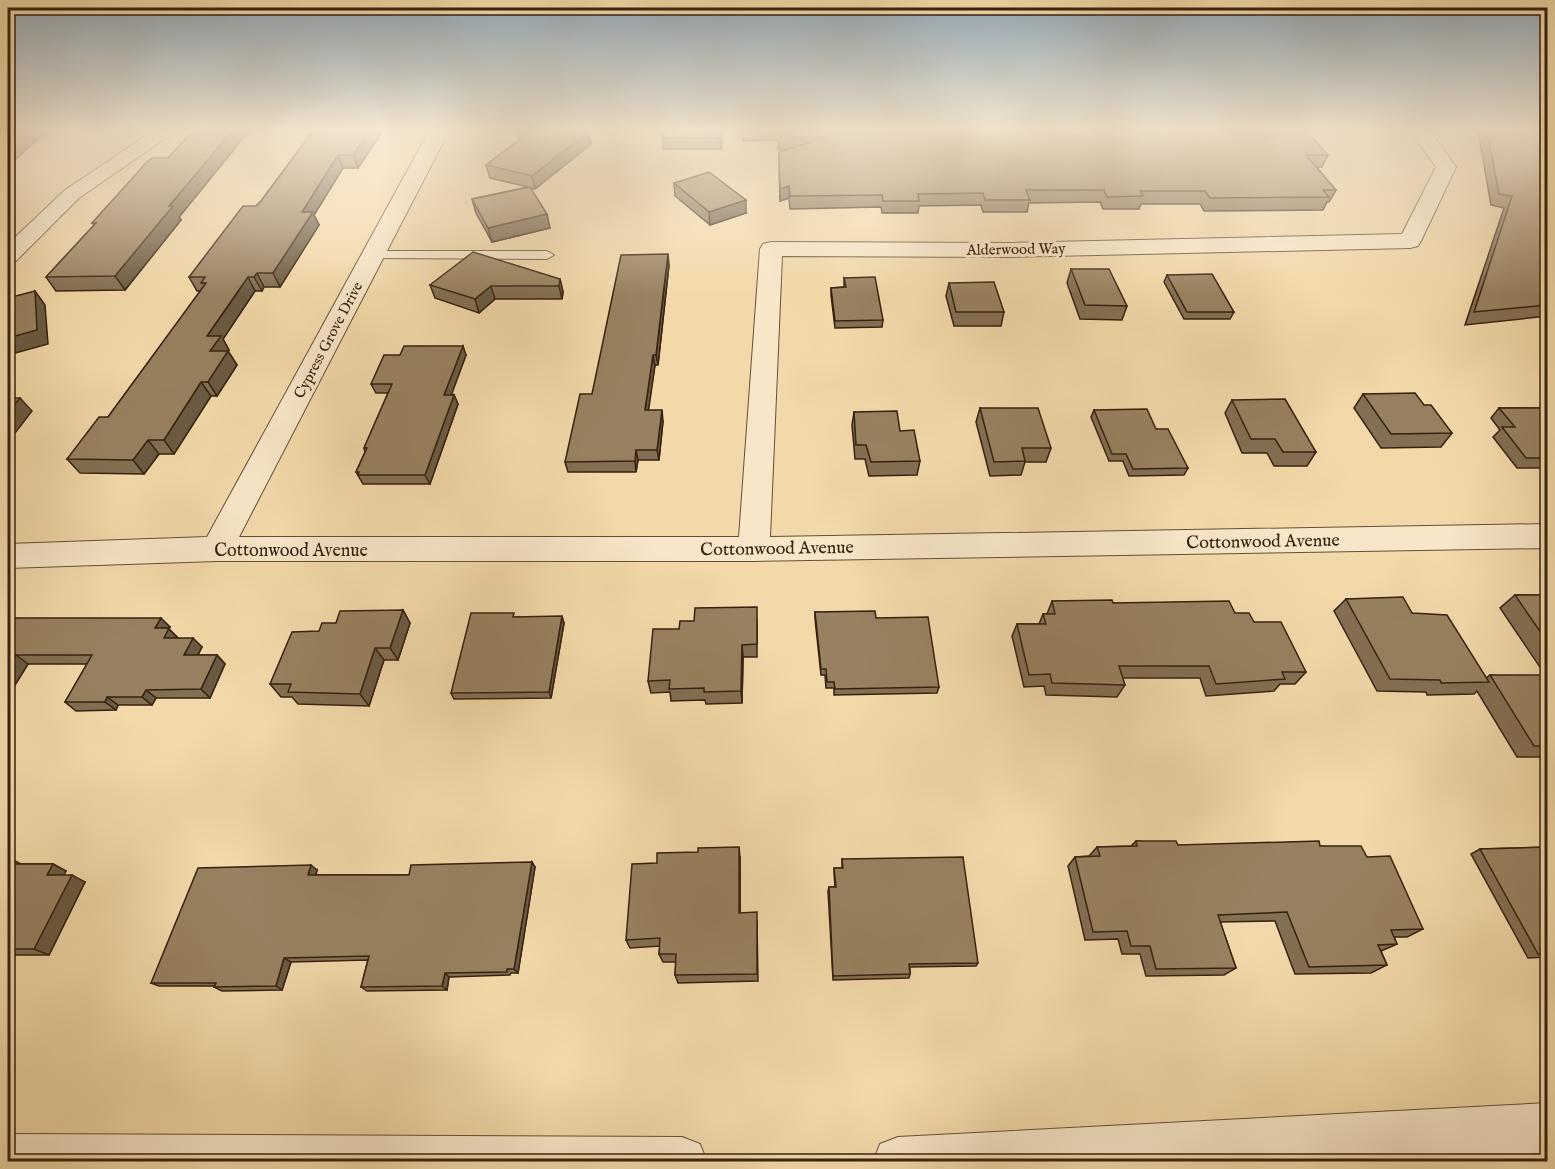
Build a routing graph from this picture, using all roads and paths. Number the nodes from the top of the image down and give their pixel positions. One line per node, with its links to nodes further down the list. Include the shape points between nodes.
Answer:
1 (85, 186): 6 (street)
2 (410, 186): 4 (street, Cypress Grove Drive)
3 (1437, 186): 9 (street, Alderwood Way, via 1410,241 1009,250 771,249)
4 (374, 255): 5 (lane); 8 (street, Cypress Grove Drive)
5 (547, 255)
6 (8, 256)
7 (1548, 536): 9 (street, Cottonwood Avenue)
8 (217, 549): 9 (street, Cottonwood Avenue); 10 (street, Cottonwood Avenue)
9 (754, 549)
10 (8, 556)
11 (1548, 1128): 14 (street)
12 (8, 1159): 13 (street)
13 (682, 1161)
14 (897, 1161)

